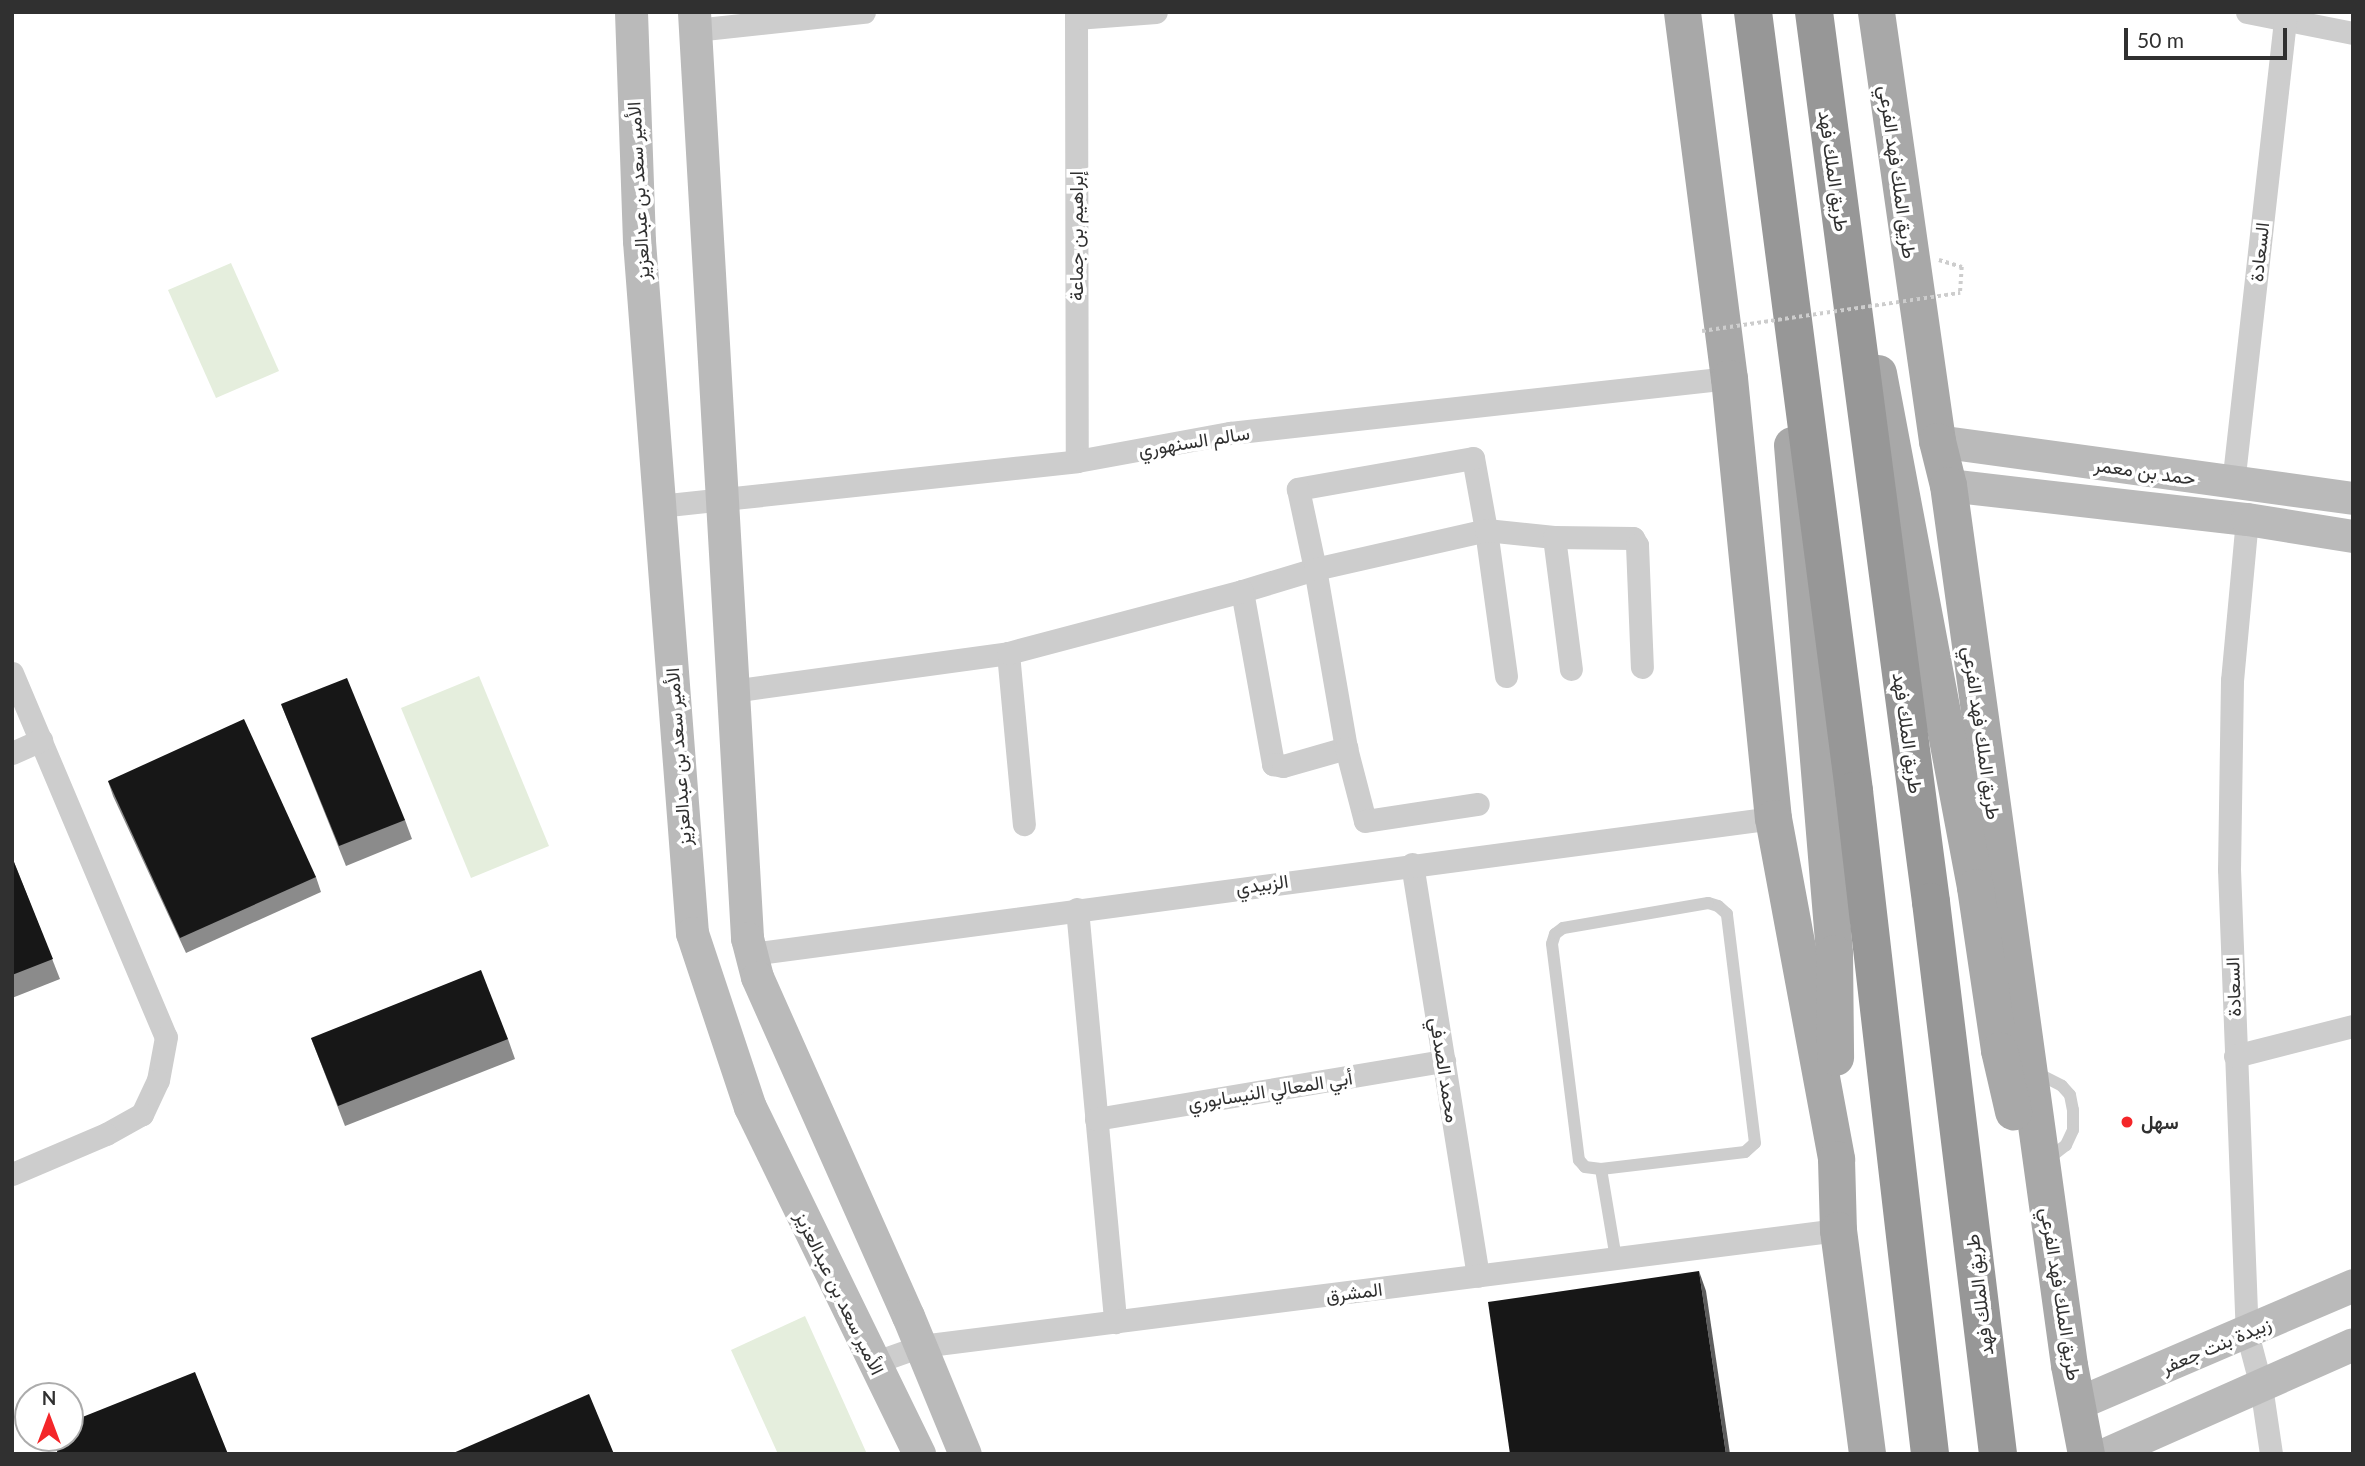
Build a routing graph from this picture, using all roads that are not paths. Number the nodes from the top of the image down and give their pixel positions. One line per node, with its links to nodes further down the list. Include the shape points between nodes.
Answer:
1 (631, 12): 23 (street, الأمير سعد بن عبدالعزيز, via 639,241)
2 (864, 12): 12 (street)
3 (1156, 12): 9 (street)
4 (1682, 12): 16 (main road)
5 (1753, 12): 15 (highway)
6 (1814, 12): 14 (highway, طريق الملك فهد)
7 (1876, 12): 17 (main road, طريق الملك فهد الفرعي)
8 (2247, 12): 11 (street)
9 (1076, 15): 18 (street, إبراهيم بن جماعة)
10 (2311, 18): 11 (street); 13 (street)
11 (2285, 20): 19 (street, السعادة)
12 (694, 21): 22 (street)
13 (2353, 33)
14 (1826, 113): 61 (main road, via 1973,874 1999,1050); 68 (highway, طريق الملك فهد, via 1931,902)
15 (1766, 126): 49 (main road, via 1834,953); 67 (highway, via 1854,791)
16 (1729, 378): 18 (street, سالم السنهوري, via 1230,433); 40 (main road)
17 (1937, 441): 19 (street, حمد بن معمر); 20 (main road, طريق الملك فهد الفرعي)
18 (1077, 461): 22 (street, سالم السنهوري)
19 (2233, 484): 21 (street, حمد بن معمر)
20 (1948, 485): 24 (street, حمد بن معمر); 61 (main road, طريق الملك فهد الفرعي)
21 (2353, 498)
22 (720, 500): 23 (street, سالم السنهوري); 35 (street)
23 (659, 506): 60 (street, الأمير سعد بن عبدالعزيز, via 692,933 750,1107)
24 (2247, 519): 26 (street, حمد بن معمر); 46 (street, السعادة, via 2232,694)
25 (1486, 530): 27 (street); 28 (street); 28 (street, via 1471,457 1303,486 1298,489 1298,499); 34 (street)
26 (2353, 536)
27 (1554, 537): 31 (street, via 1633,538 1637,545); 32 (street)
28 (1315, 569): 29 (street); 37 (street)
29 (1242, 591): 30 (street); 37 (street, via 1273,764 1283,766)
30 (1007, 653): 35 (street); 41 (street)
31 (1642, 667)
32 (1571, 669)
33 (12, 673): 36 (street)
34 (1506, 676)
35 (732, 691): 44 (street)
36 (41, 740): 38 (street); 51 (street, via 166,1037 158,1080 142,1114)
37 (1346, 748): 39 (street, via 1365,821)
38 (12, 753)
39 (1478, 804)
40 (1773, 818): 42 (street, الزبيدي); 49 (main road)
41 (1024, 824)
42 (1412, 864): 43 (street, الزبيدي); 47 (street, محمد الصدفي)
43 (1077, 909): 44 (street, الزبيدي); 48 (street)
44 (751, 954): 59 (street, via 757,978)
45 (2353, 1026): 46 (street)
46 (2235, 1056): 57 (street, السعادة)
47 (1444, 1060): 48 (street, أبي المعالي النيسابوري); 54 (street, محمد الصدفي)
48 (1096, 1119): 56 (street)
49 (1836, 1159): 52 (main road)
50 (1601, 1169): 50 (lane, via 1745,1152 1755,1143 1727,914 1718,906 1708,903 1563,928 1555,934 1552,944 1579,1160 1585,1167); 53 (lane)
51 (12, 1174)
52 (1838, 1230): 53 (street, المشرق); 66 (main road)
53 (1616, 1259): 54 (street, المشرق)
54 (1478, 1276): 56 (street, المشرق)
55 (2353, 1286): 57 (street, زبيدة بنت جعفر)
56 (1115, 1322): 59 (street, المشرق)
57 (2247, 1333): 62 (street, السعادة); 63 (street, زبيدة بنت جعفر)
58 (2353, 1344): 62 (street)
59 (921, 1346): 60 (street, المشرق); 65 (street)
60 (873, 1363): 64 (street, الأمير سعد بن عبدالعزيز)
61 (2069, 1365): 63 (main road, طريق الملك فهد الفرعي)
62 (2261, 1386): 70 (street); 71 (street, السعادة)
63 (2078, 1403): 69 (main road, طريق الملك فهد الفرعي)
64 (919, 1454)
65 (965, 1454)
66 (1867, 1454)
67 (1930, 1454)
68 (1998, 1454)
69 (2086, 1454)
70 (2105, 1454)
71 (2271, 1454)

